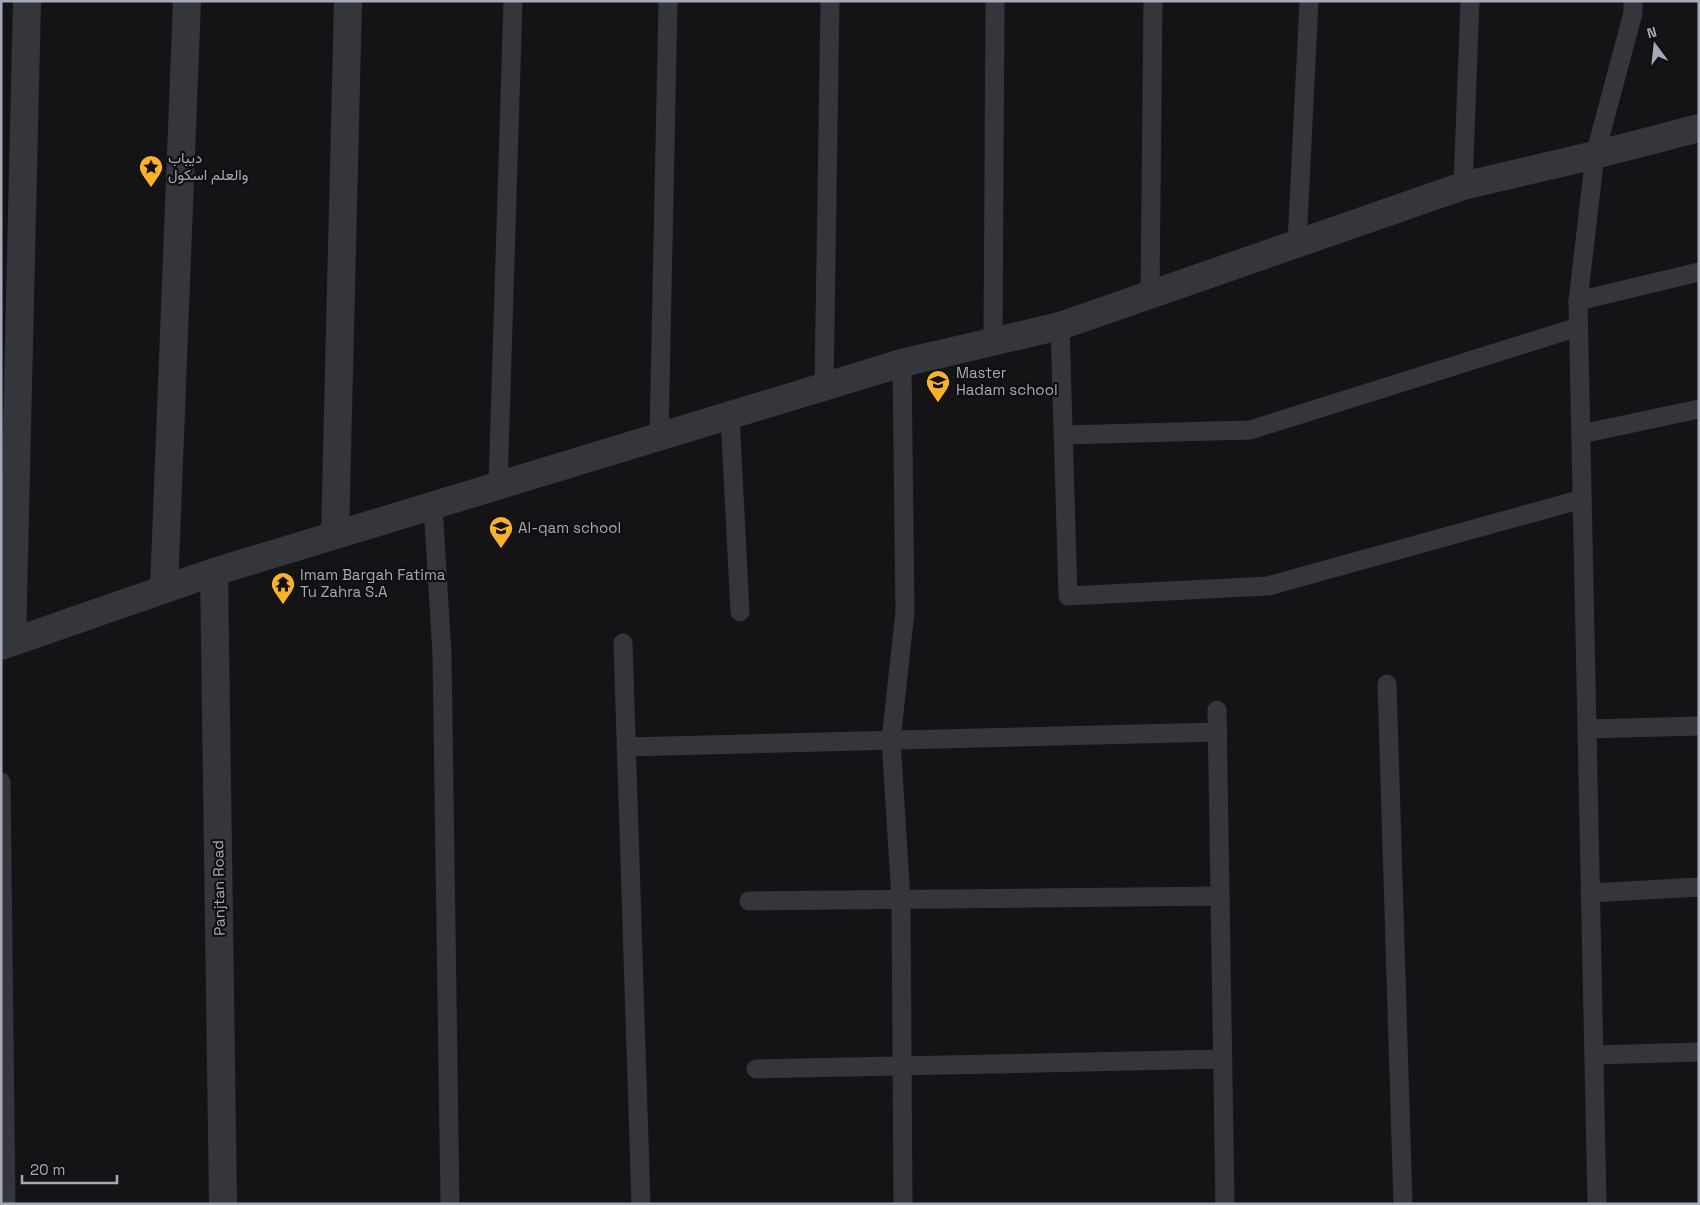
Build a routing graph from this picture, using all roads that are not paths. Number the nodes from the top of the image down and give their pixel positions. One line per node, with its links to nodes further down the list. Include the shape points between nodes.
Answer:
1 (27, 1): 29 (street)
2 (187, 1): 35 (street)
3 (348, 1): 33 (street)
4 (513, 1): 30 (lane)
5 (668, 1): 28 (lane)
6 (830, 1): 23 (lane)
7 (995, 1): 21 (lane)
8 (1154, 1): 17 (lane)
9 (1309, 1): 15 (lane)
10 (1470, 1): 14 (lane)
11 (1633, 1): 13 (lane, via 1633,13)
12 (1699, 128): 13 (street)
13 (1595, 155): 14 (street); 18 (lane)
14 (1463, 186): 15 (street)
15 (1297, 243): 17 (street)
16 (1699, 272): 18 (lane)
17 (1150, 295): 19 (street)
18 (1578, 301): 20 (lane)
19 (1060, 326): 21 (street); 27 (lane)
20 (1578, 327): 26 (lane); 27 (lane, via 1250,430)
21 (993, 342): 22 (street)
22 (902, 363): 23 (street); 44 (lane, via 905,612)
23 (824, 387): 25 (street)
24 (1699, 409): 26 (lane)
25 (730, 416): 28 (street); 36 (lane)
26 (1580, 434): 31 (lane)
27 (1063, 435): 31 (lane, via 1068,596 1268,586)
28 (659, 437): 30 (street)
29 (8, 481): 38 (street)
30 (498, 486): 32 (street)
31 (1582, 499): 42 (lane)
32 (433, 505): 33 (street); 59 (lane, via 442,654)
33 (335, 535): 34 (street)
34 (214, 572): 35 (street); 58 (street, Panjtan Road)
35 (164, 589): 38 (street)
36 (740, 612)
37 (623, 643): 45 (lane)
38 (7, 644)
39 (1387, 684): 63 (lane)
40 (1217, 710): 43 (lane)
41 (1699, 726): 42 (lane)
42 (1587, 729): 48 (lane)
43 (1218, 732): 44 (lane); 49 (lane)
44 (891, 740): 45 (lane); 50 (lane)
45 (626, 747): 60 (lane)
46 (1, 782): 57 (lane)
47 (1699, 887): 48 (lane)
48 (1590, 893): 53 (lane)
49 (1220, 896): 50 (lane); 54 (lane)
50 (901, 899): 51 (lane); 55 (lane)
51 (749, 900)
52 (1699, 1052): 53 (lane)
53 (1594, 1056): 64 (lane)
54 (1223, 1059): 55 (lane); 62 (lane)
55 (902, 1066): 56 (lane); 61 (lane)
56 (756, 1069)
57 (6, 1204)
58 (223, 1204)
59 (450, 1204)
60 (641, 1204)
61 (903, 1204)
62 (1225, 1204)
63 (1403, 1204)
64 (1597, 1204)

